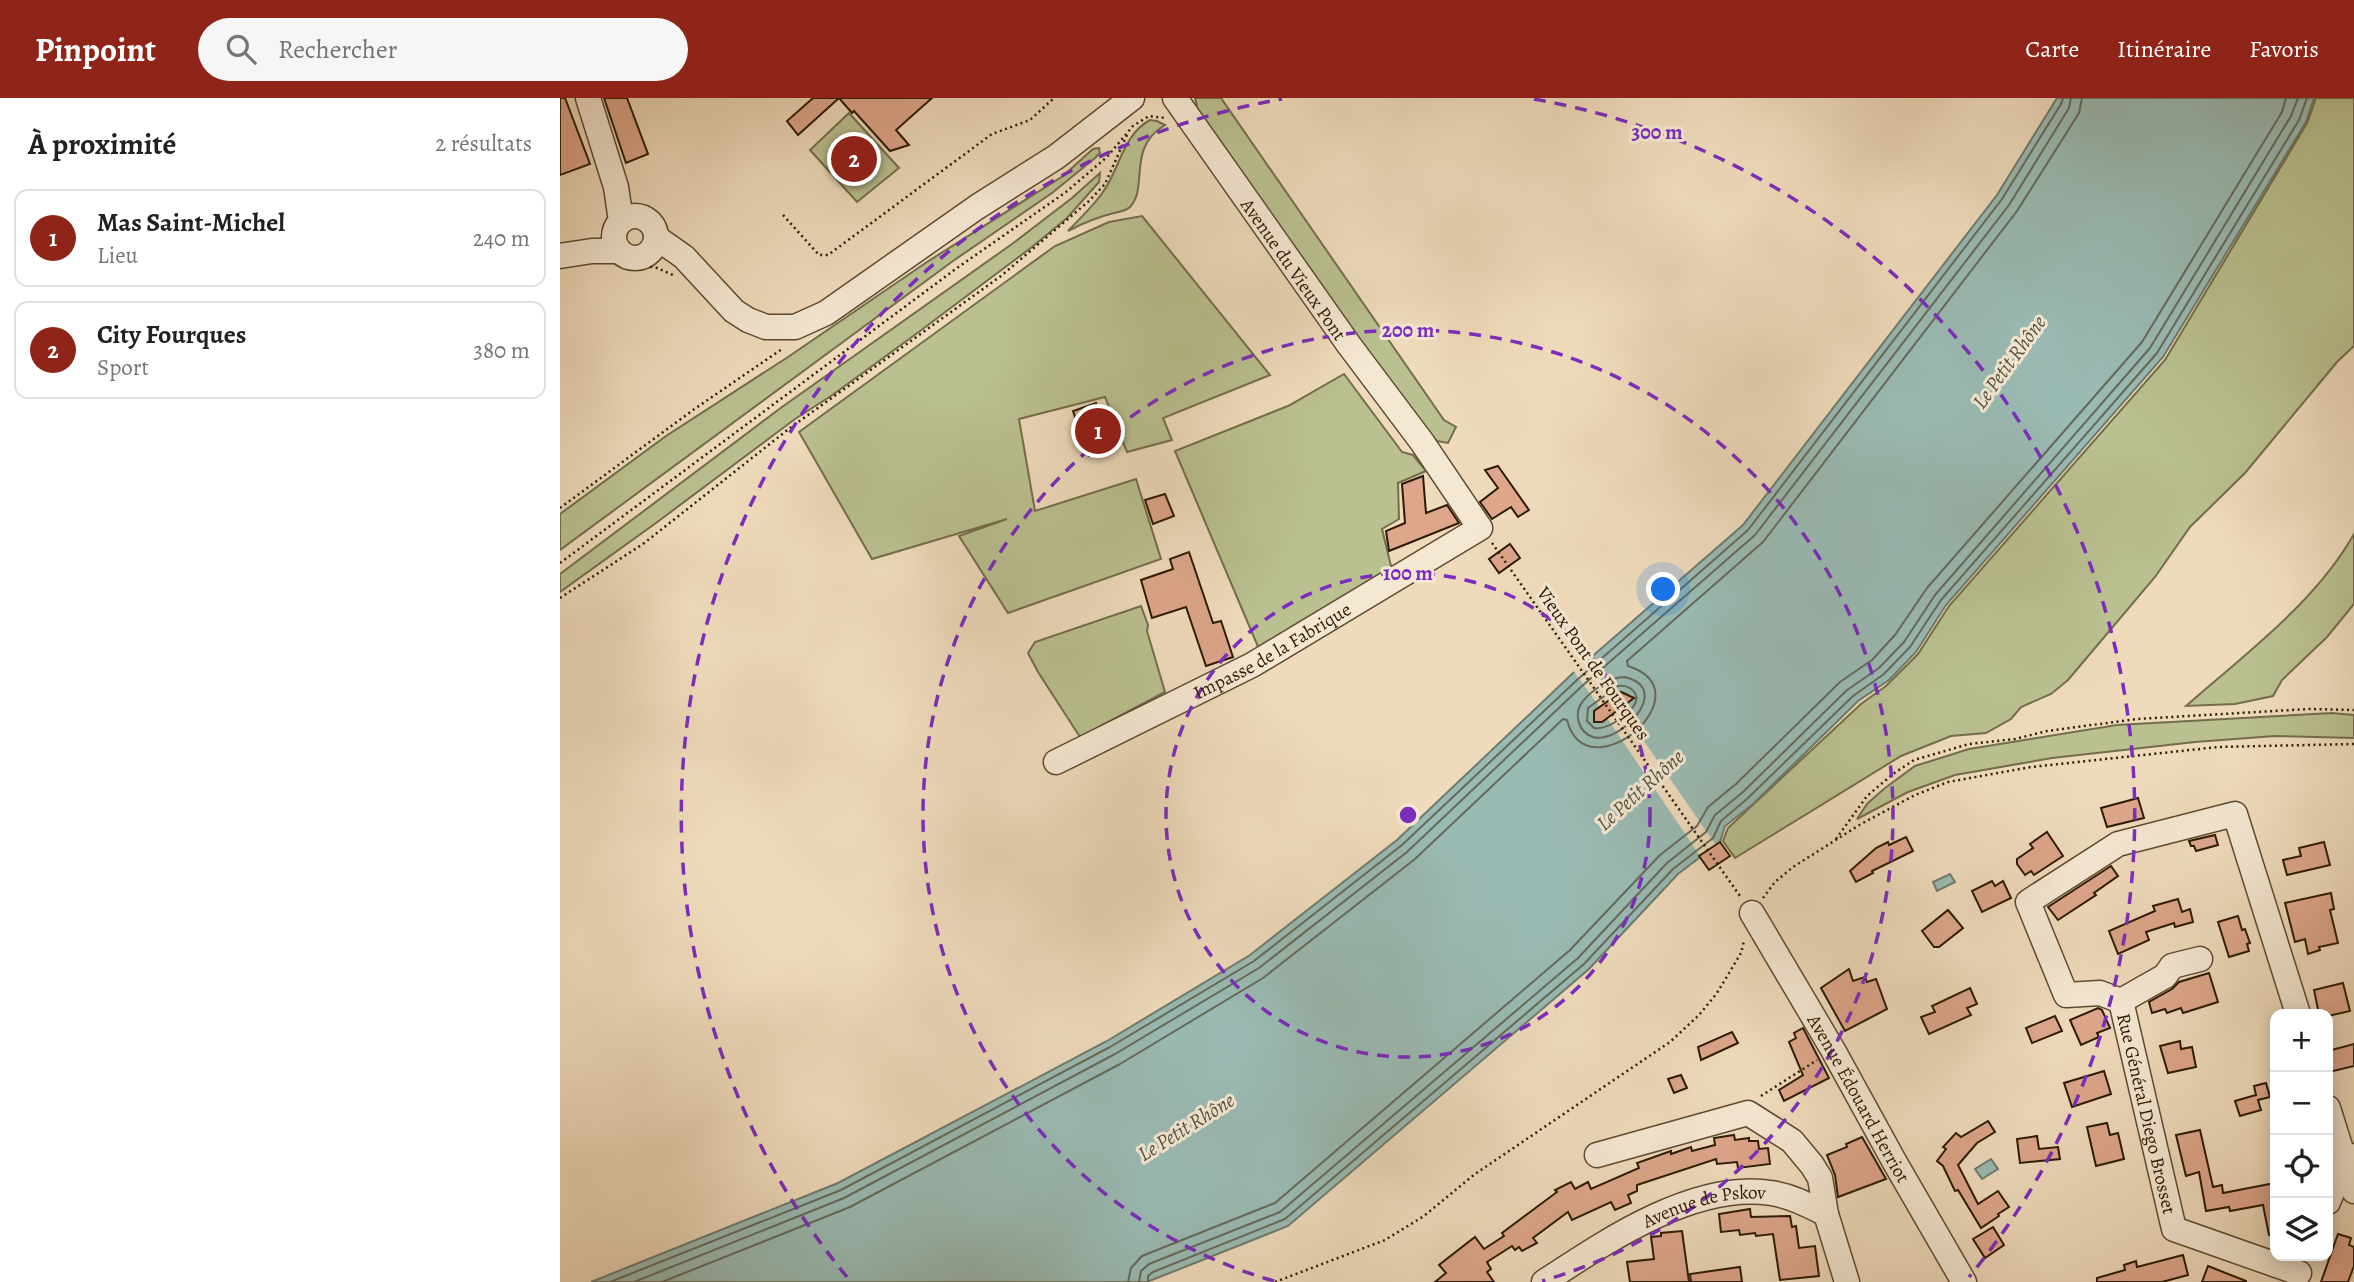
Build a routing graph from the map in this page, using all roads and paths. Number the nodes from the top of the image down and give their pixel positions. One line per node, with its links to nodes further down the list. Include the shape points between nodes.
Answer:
1 (588, 98): 7 (street, via 616,187)
2 (1054, 98): 6 (path, via 1030,120 992,134 828,255 819,255)
3 (1133, 98): 11 (street, via 1056,157 976,207 826,313)
4 (1167, 101): 5 (path, via 1170,119 1149,116); 13 (street, Avenue du Vieux Pont, via 1422,442)
5 (1129, 131): 15 (path, via 1107,158 1066,192); 16 (path, via 1105,184 1002,276 790,428 643,544)
6 (783, 215)
7 (622, 230): 8 (street, via 647,219 652,224); 8 (street, via 624,256 638,258); 9 (street); 10 (street, via 592,251)
8 (654, 245): 11 (street, via 684,257 748,320 766,327)
9 (560, 246)
10 (560, 256)
11 (795, 327): 12 (path, via 780,351)
12 (560, 508)
13 (1480, 528): 19 (street, Impasse de la Fabrique, via 1252,665)
14 (1502, 556): 21 (path, Vieux Pont de Fourques)
15 (560, 563)
16 (560, 598)
17 (2354, 710): 20 (path, via 2137,719 1969,744 1914,760 1893,774 1867,796)
18 (2354, 744): 20 (path, via 2218,747 2031,767 1948,782 1915,795)
19 (1056, 762)
20 (1834, 841): 22 (path, via 1775,882)
21 (1734, 888)
22 (1752, 913): 36 (path, via 1741,953 1717,993 1670,1042 1385,1240); 40 (street, Avenue Édouard Herriot)
23 (2200, 959): 24 (street, via 2172,966 2165,976)
24 (2121, 1001): 25 (street, Rue Général Diego Brosset, via 2100,993 2066,995 2028,902 2118,844 2235,814); 35 (street, Rue Général Diego Brosset, via 2174,1229)
25 (2296, 1009)
26 (1823, 1056): 27 (path, via 1761,1096)
27 (1748, 1113): 29 (street); 33 (street, via 1772,1126 1803,1153 1820,1178)
28 (2333, 1120): 30 (street)
29 (1597, 1155)
30 (2349, 1157): 31 (street); 32 (street)
31 (2354, 1191)
32 (2330, 1198)
33 (1826, 1214): 34 (street, Avenue de Pskov, via 1769,1192 1726,1194 1640,1224); 39 (street)
34 (1587, 1254): 37 (street, Avenue de Pskov); 38 (street)
35 (2301, 1270)
36 (1275, 1282)
37 (1544, 1282)
38 (1571, 1282)
39 (1847, 1282)
40 (1964, 1282)

